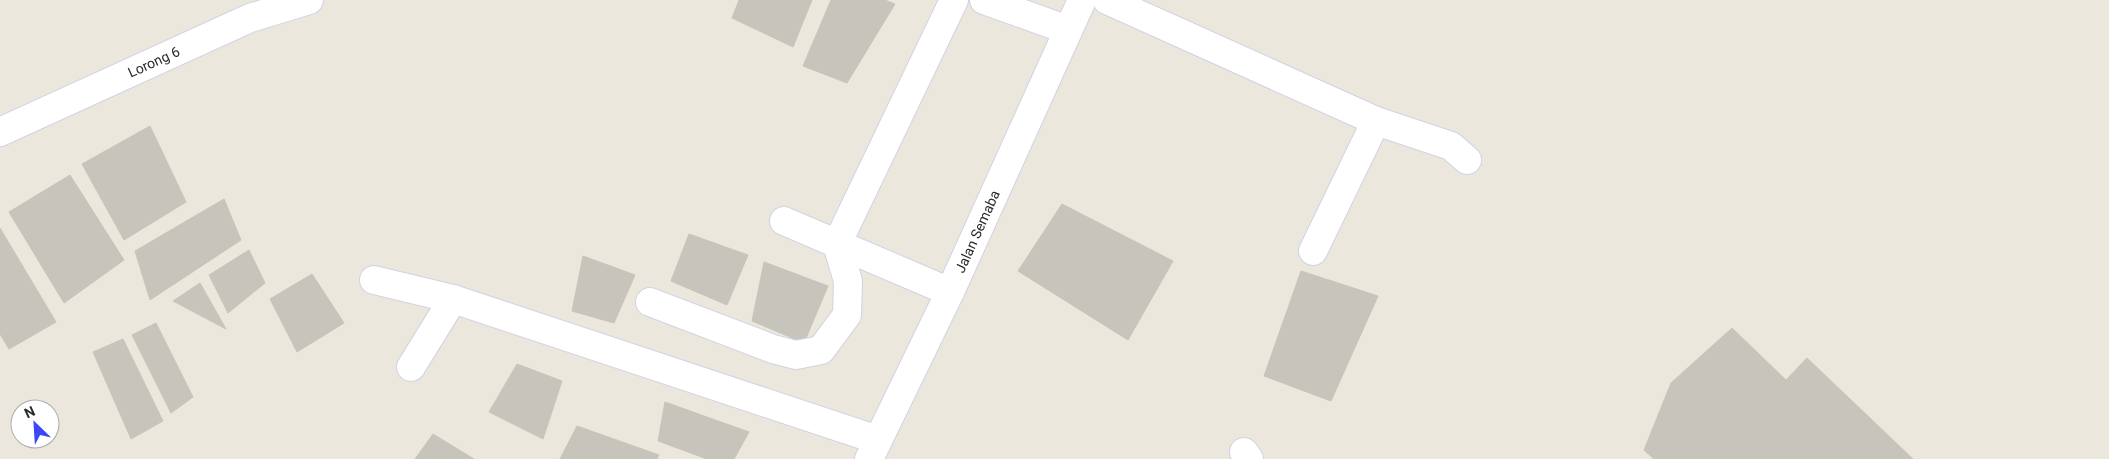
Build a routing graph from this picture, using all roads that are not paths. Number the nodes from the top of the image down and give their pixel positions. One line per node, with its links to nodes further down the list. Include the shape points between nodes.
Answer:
1 (309, 0): 8 (street, Lorong 6, via 250,18)
2 (954, 0): 11 (street)
3 (984, 0): 6 (street)
4 (1082, 0): 6 (street, Jalan Semaba)
5 (1107, 0): 7 (street)
6 (1068, 30): 14 (street, Jalan Semaba)
7 (1376, 121): 9 (street, via 1451,146); 12 (street)
8 (0, 132)
9 (1467, 160)
10 (784, 221): 11 (street)
11 (837, 244): 14 (street); 16 (street, via 848,280 846,314 821,350 796,355 773,349)
12 (1313, 251)
13 (374, 280): 15 (street)
14 (950, 292): 18 (street, Jalan Semaba)
15 (453, 299): 17 (street); 18 (street)
16 (650, 302)
17 (411, 367)
18 (874, 449)

